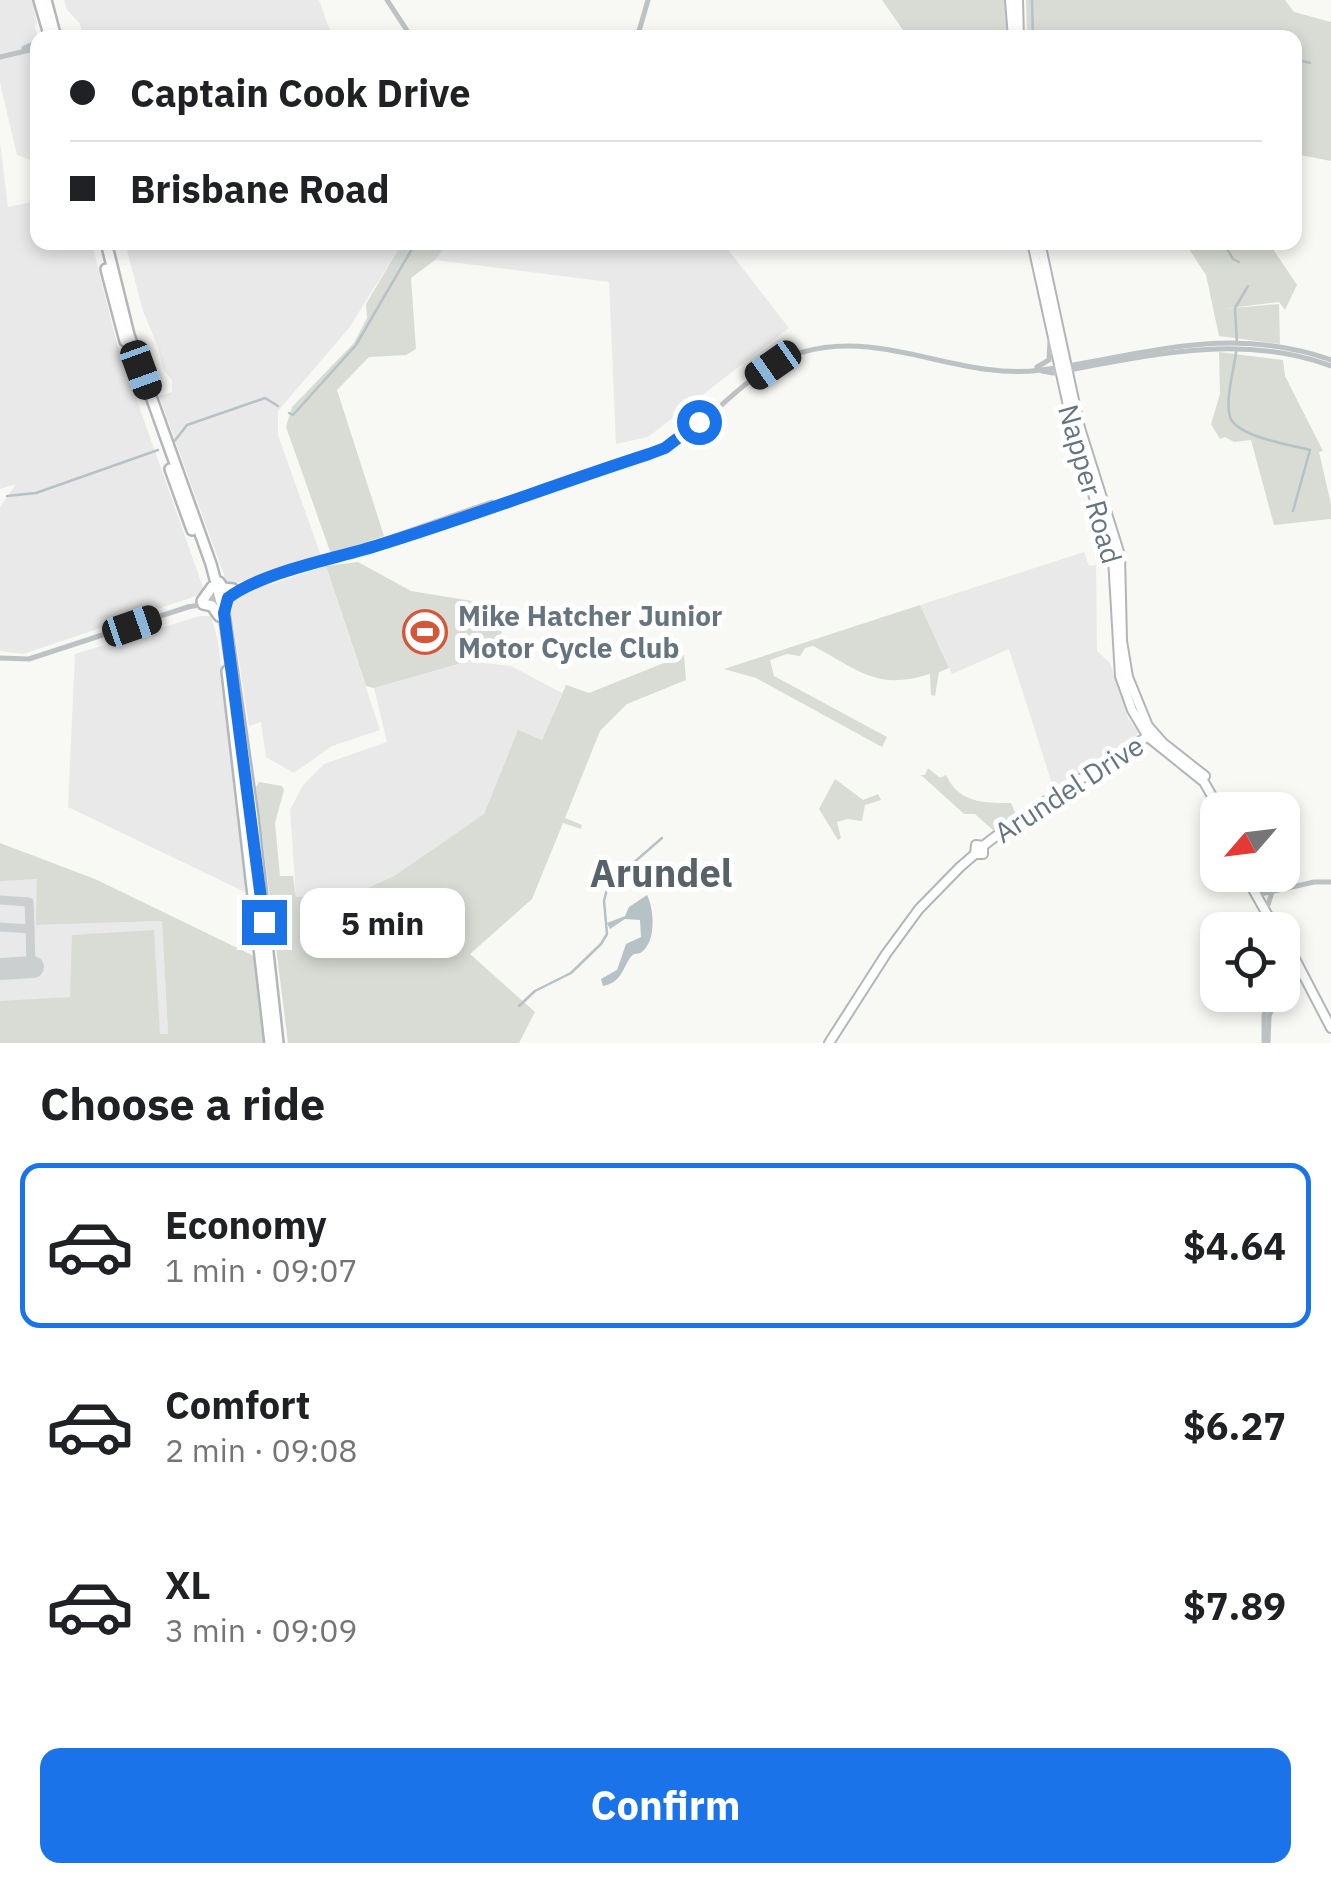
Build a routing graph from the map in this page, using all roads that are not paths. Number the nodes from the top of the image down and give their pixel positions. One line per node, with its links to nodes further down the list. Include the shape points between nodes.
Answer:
1 (42, 0): 6 (highway)
2 (387, 0): 7 (street)
3 (648, 0): 8 (street)
4 (1010, 0): 9 (main road)
5 (1018, 0): 10 (main road)
6 (52, 30)
7 (407, 30)
8 (639, 30)
9 (1015, 30)
10 (1016, 30)
11 (30, 48): 12 (street)
12 (0, 57)
13 (104, 250): 21 (highway)
14 (104, 250): 23 (highway, via 126,346)
15 (1034, 250): 17 (main road, Napper Road)
16 (1041, 250): 19 (main road, Napper Road)
17 (1051, 335): 19 (main road, Napper Road); 20 (street, via 1049,360)
18 (1331, 363): 19 (street, via 1230,345)
19 (1063, 368): 20 (street); 28 (main road, Napper Road, via 1120,556 1125,666)
20 (1025, 371): 22 (street, via 875,346 809,350 773,365 665,448)
21 (212, 570): 22 (highway); 23 (highway)
22 (234, 591): 23 (street); 25 (highway)
23 (216, 595): 24 (highway); 25 (highway)
24 (202, 602): 25 (highway); 26 (street, via 30,660)
25 (222, 615): 27 (highway); 40 (highway)
26 (0, 658)
27 (240, 730): 29 (highway, via 249,765); 40 (highway)
28 (1151, 735): 30 (main road, Napper Road, via 1200,770); 45 (main road, Arundel Drive, via 984,846 976,845 975,854 904,929)
29 (259, 775)
30 (1217, 792)
31 (1331, 882): 32 (street)
32 (1300, 885)
33 (1268, 892): 35 (street)
34 (1272, 892): 36 (street)
35 (1261, 894): 36 (main road)
36 (1268, 904): 37 (main road)
37 (1272, 912)
38 (1300, 974): 41 (main road); 42 (main road)
39 (1270, 1012): 46 (street)
40 (271, 1014): 43 (highway); 44 (highway)
41 (1331, 1028)
42 (1331, 1037)
43 (270, 1043)
44 (278, 1043)
45 (829, 1043)
46 (1266, 1043)

